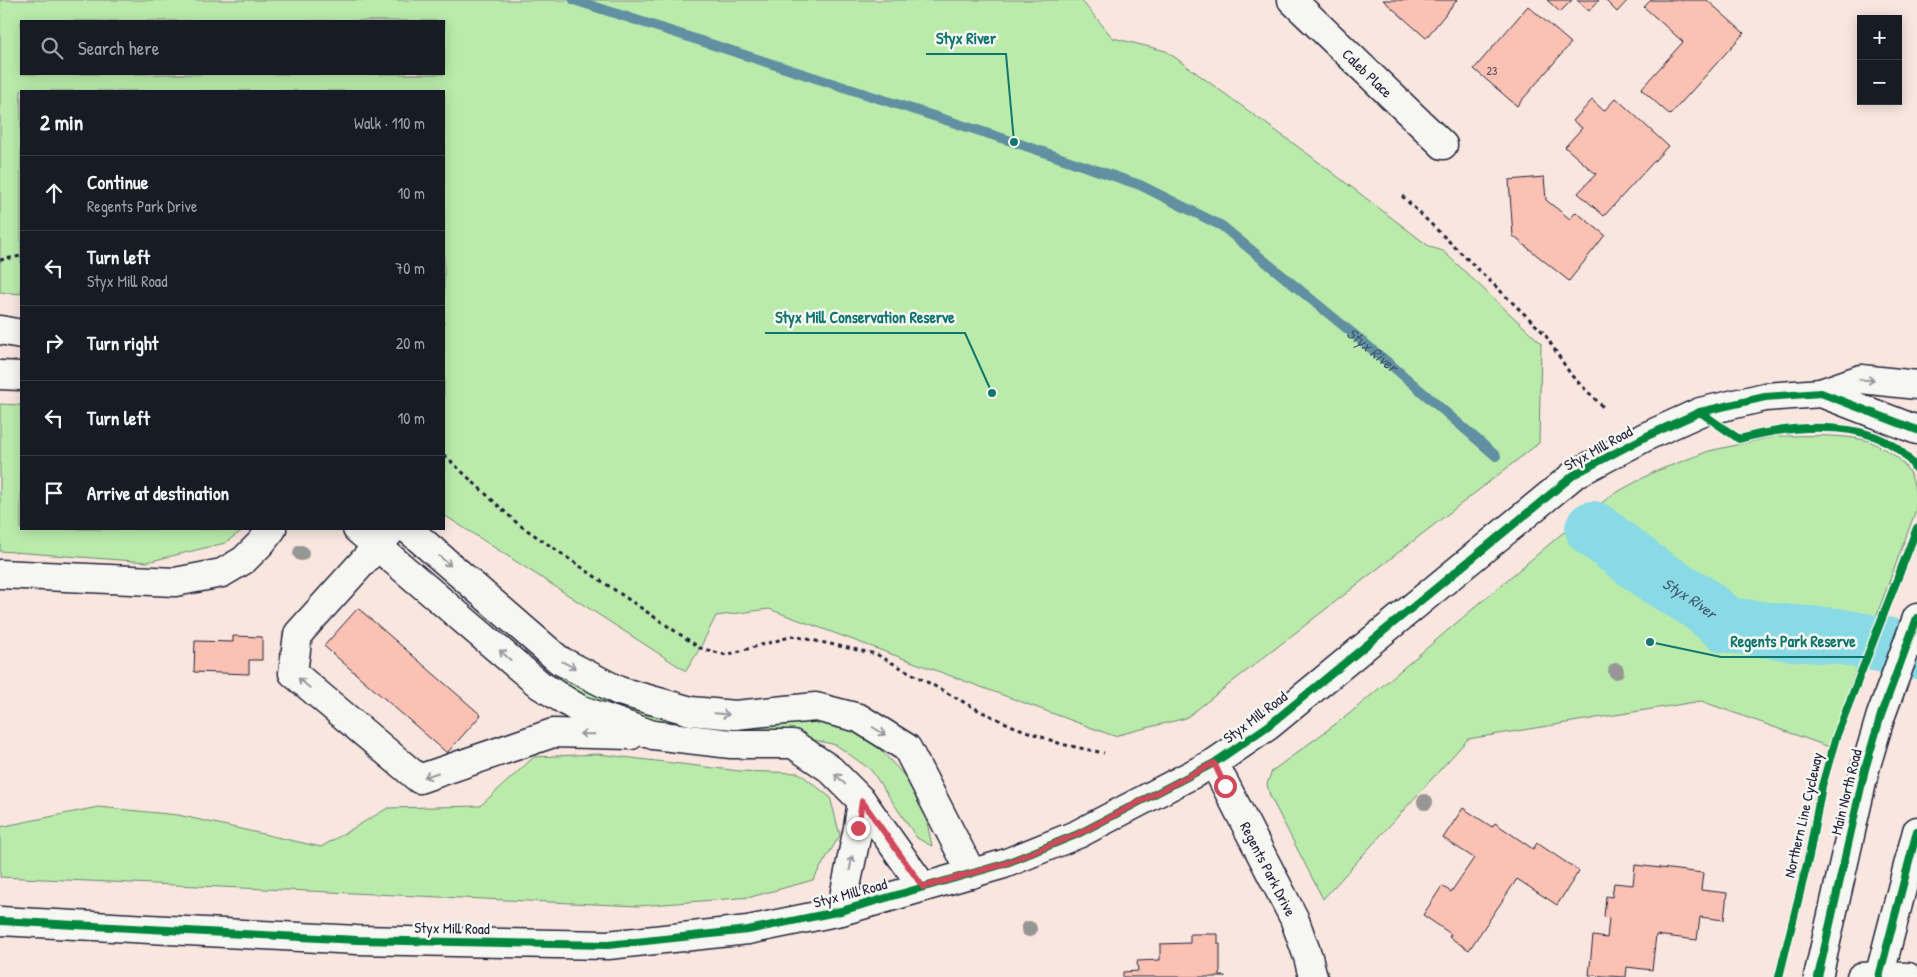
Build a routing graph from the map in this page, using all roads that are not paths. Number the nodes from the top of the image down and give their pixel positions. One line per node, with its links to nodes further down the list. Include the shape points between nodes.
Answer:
1 (1292, 0): 2 (street, Caleb Place)
2 (1443, 145)
3 (0, 330): 4 (street)
4 (20, 334)
5 (0, 349): 6 (street)
6 (20, 350)
7 (0, 375): 8 (street)
8 (20, 376)
9 (1917, 385): 12 (street, one-way to 9, via 1861,379)
10 (0, 392): 11 (street)
11 (20, 393)
12 (1821, 393): 13 (street, Styx Mill Road); 20 (street, Styx Mill Road, via 1765,397 1700,412 1575,474 1268,726)
13 (1917, 430)
14 (271, 530): 17 (street, via 244,560 222,573 175,582)
15 (409, 530): 23 (street, one-way to 23, via 559,660 619,691 691,711 735,715 816,708 859,718 907,748)
16 (376, 534): 19 (street, one-way to 16, via 580,708 540,685); 19 (street, one-way to 16, via 553,733 419,779 293,674 298,634)
17 (0, 574)
18 (1917, 618): 29 (street, Main North Road, via 1865,769)
19 (653, 735): 21 (street, one-way to 19, via 830,769 793,744 731,744)
20 (1214, 763): 23 (street, Styx Mill Road, via 1078,834); 28 (street, Regents Park Drive, via 1294,918)
21 (862, 801): 24 (street); 25 (street, one-way to 21)
22 (1917, 831): 27 (street)
23 (972, 874): 24 (street, Styx Mill Road)
24 (923, 887): 25 (street, Styx Mill Road)
25 (841, 911): 26 (street, Styx Mill Road, via 748,930 608,945 357,940)
26 (0, 921)
27 (1873, 976): 30 (street)
28 (1312, 977)
29 (1818, 977)
30 (1908, 977)

